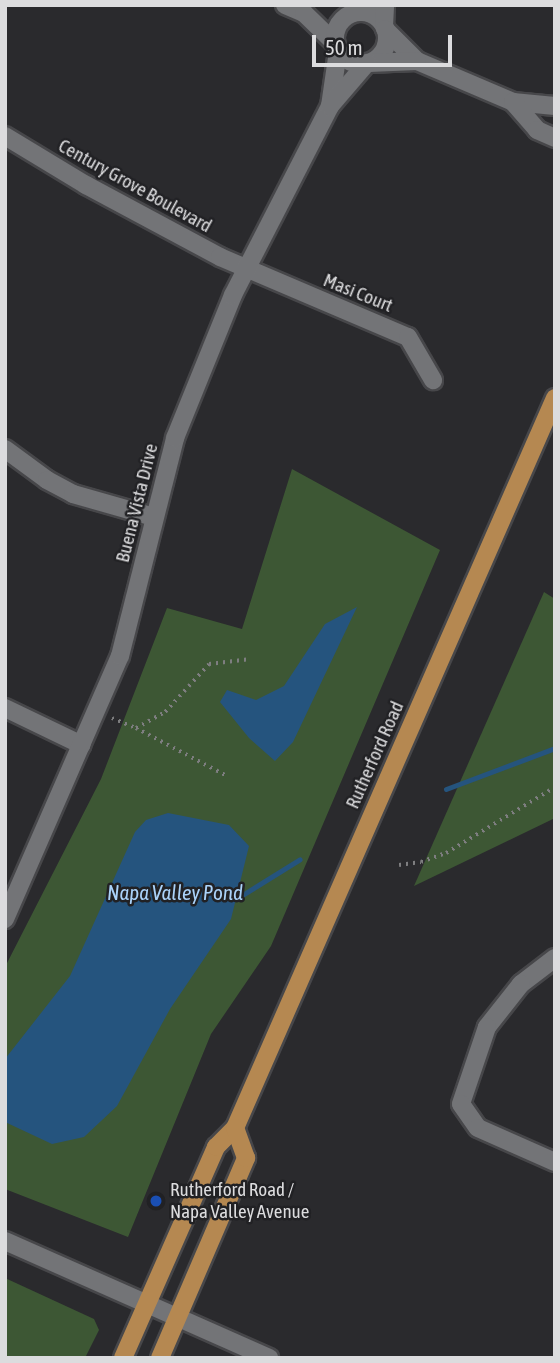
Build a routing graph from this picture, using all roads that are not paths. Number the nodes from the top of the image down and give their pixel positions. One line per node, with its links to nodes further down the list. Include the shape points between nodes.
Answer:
1 (285, 5): 4 (street)
2 (385, 5): 5 (street)
3 (356, 11): 4 (street); 5 (street, via 374,16); 6 (street, via 337,28)
4 (304, 13): 6 (street)
5 (385, 28): 7 (street); 8 (street, via 385,48)
6 (337, 47): 8 (street, via 351,63); 10 (street, Buena Vista Drive)
7 (417, 61): 8 (street); 9 (street)
8 (368, 63): 10 (street, Buena Vista Drive)
9 (513, 102): 11 (street); 13 (street, via 537,130)
10 (330, 106): 14 (street, Buena Vista Drive)
11 (555, 106)
12 (5, 136): 14 (street, Century Grove Boulevard, via 86,185)
13 (555, 138)
14 (247, 269): 15 (street, Masi Court, via 408,337); 18 (street, Buena Vista Drive, via 175,438)
15 (433, 380)
16 (555, 398): 23 (main road, Rutherford Road)
17 (5, 449): 18 (street, via 47,481 73,494)
18 (154, 516): 20 (street, Buena Vista Drive, via 120,656)
19 (5, 709): 20 (street)
20 (82, 745): 21 (street, Buena Vista Drive)
21 (5, 919)
22 (555, 958): 24 (street, via 521,984 487,1027 461,1104 478,1128)
23 (235, 1128): 26 (main road, Rutherford Road, via 216,1147); 27 (main road, via 246,1158)
24 (555, 1162)
25 (5, 1241): 26 (street)
26 (147, 1303): 27 (street); 28 (main road, Rutherford Road)
27 (178, 1317): 29 (main road); 30 (street)
28 (123, 1358)
29 (160, 1358)
30 (269, 1358)

